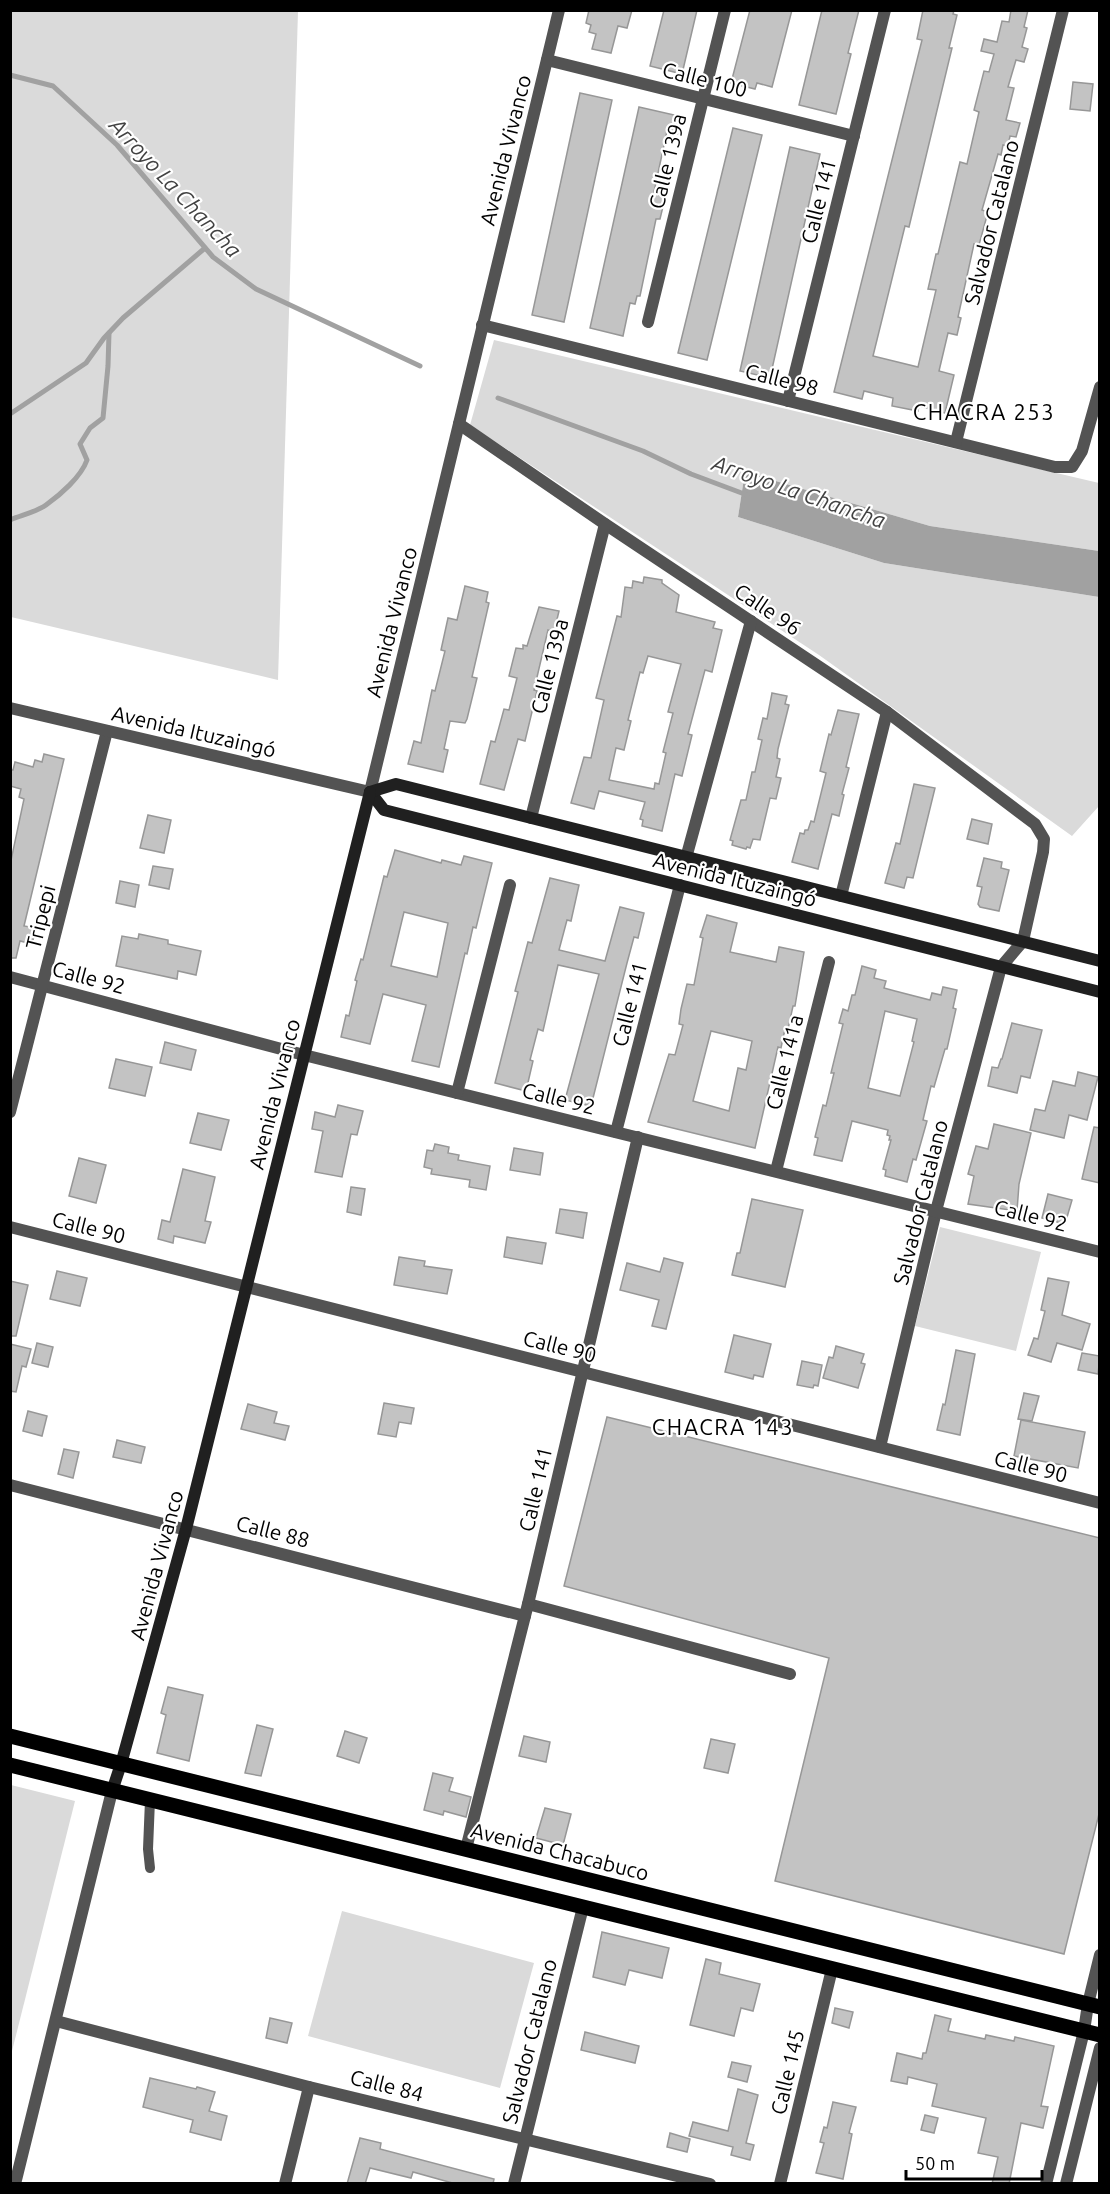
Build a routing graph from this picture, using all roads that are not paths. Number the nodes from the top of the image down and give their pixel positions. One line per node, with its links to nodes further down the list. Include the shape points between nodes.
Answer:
1 (559, 10): 5 (street, Avenida Vivanco)
2 (725, 10): 6 (street, Calle 139a)
3 (885, 10): 7 (street, Calle 141)
4 (1063, 10): 13 (street, Salvador Catalano)
5 (547, 60): 6 (street, Calle 100); 9 (street, Avenida Vivanco)
6 (703, 99): 7 (street, Calle 100); 8 (street, Calle 139a)
7 (854, 136): 11 (street, Calle 141)
8 (648, 322)
9 (482, 325): 11 (street, Calle 98); 12 (street, Avenida Vivanco)
10 (1100, 387): 13 (street, Calle 98, via 1082,451 1072,466 1055,467)
11 (788, 401): 13 (street, Calle 98)
12 (459, 424): 14 (street, Calle 96); 19 (street, Avenida Vivanco)
13 (956, 442)
14 (605, 525): 15 (street, Calle 96); 20 (street, Calle 139a)
15 (751, 621): 17 (street, Calle 96); 21 (street)
16 (10, 708): 18 (street, Avenida Ituzaingó)
17 (887, 712): 24 (street); 25 (street, Calle 96, via 1035,824 1044,839)
18 (107, 731): 19 (street, Avenida Ituzaingó); 30 (street, Tripepi)
19 (370, 792): 20 (main road, Avenida Ituzaingó, via 396,784); 23 (main road, Avenida Ituzaingó, via 384,810); 32 (main road, Avenida Vivanco)
20 (531, 818): 21 (main road, Avenida Ituzaingó)
21 (686, 858): 24 (main road, Avenida Ituzaingó)
22 (510, 885): 33 (street)
23 (680, 885): 28 (main road, Avenida Ituzaingó); 35 (street, Calle 141)
24 (841, 896): 25 (main road, Avenida Ituzaingó)
25 (1023, 941): 26 (main road, Avenida Ituzaingó); 28 (street)
26 (1100, 961)
27 (829, 962): 37 (street, Calle 141a)
28 (1001, 967): 31 (main road, Avenida Ituzaingó); 38 (street, Salvador Catalano)
29 (10, 976): 30 (street, Calle 92)
30 (43, 985): 32 (street, Calle 92); 34 (street, Tripepi)
31 (1100, 992)
32 (304, 1055): 33 (street, Calle 92); 41 (main road, Avenida Vivanco)
33 (457, 1092): 35 (street, Calle 92)
34 (10, 1113)
35 (616, 1132): 36 (street, Calle 92)
36 (638, 1137): 37 (street, Calle 92); 42 (street, Calle 141)
37 (776, 1171): 38 (street, Calle 92)
38 (936, 1211): 40 (street, Calle 92); 43 (street, Salvador Catalano)
39 (10, 1227): 41 (street, Calle 90)
40 (1100, 1252)
41 (247, 1287): 42 (street, Calle 90); 46 (main road, Avenida Vivanco)
42 (583, 1372): 43 (street, Calle 90); 47 (street, Calle 141)
43 (880, 1447): 45 (street, Calle 90)
44 (10, 1485): 46 (street, Calle 88)
45 (1100, 1503)
46 (186, 1529): 47 (street, Calle 88); 50 (main road, Avenida Vivanco)
47 (526, 1610): 48 (street, Calle 88); 54 (street, Calle 141)
48 (790, 1674)
49 (10, 1736): 50 (main road, Avenida Chacabuco)
50 (121, 1764): 52 (main road, Avenida Vivanco); 54 (main road, Avenida Chacabuco)
51 (10, 1765): 52 (main road)
52 (112, 1791): 53 (main road); 60 (street, Avenida Vivanco)
53 (150, 1800): 55 (lane); 56 (main road)
54 (466, 1849): 59 (main road, Avenida Chacabuco)
55 (150, 1868)
56 (583, 1907): 58 (main road); 65 (street, Salvador Catalano)
57 (1100, 1955): 59 (street)
58 (832, 1969): 61 (main road); 70 (street, Calle 145)
59 (1094, 2006): 61 (street)
60 (56, 2021): 64 (street, Calle 84); 66 (street, Avenida Vivanco)
61 (1084, 2031): 62 (main road); 71 (street)
62 (1100, 2035)
63 (1100, 2048): 72 (street)
64 (309, 2087): 65 (street, Calle 84); 67 (street)
65 (525, 2139): 68 (street, Salvador Catalano); 69 (street, Calle 84)
66 (15, 2184)
67 (285, 2184)
68 (514, 2184)
69 (710, 2184)
70 (780, 2184)
71 (1046, 2184)
72 (1066, 2184)

